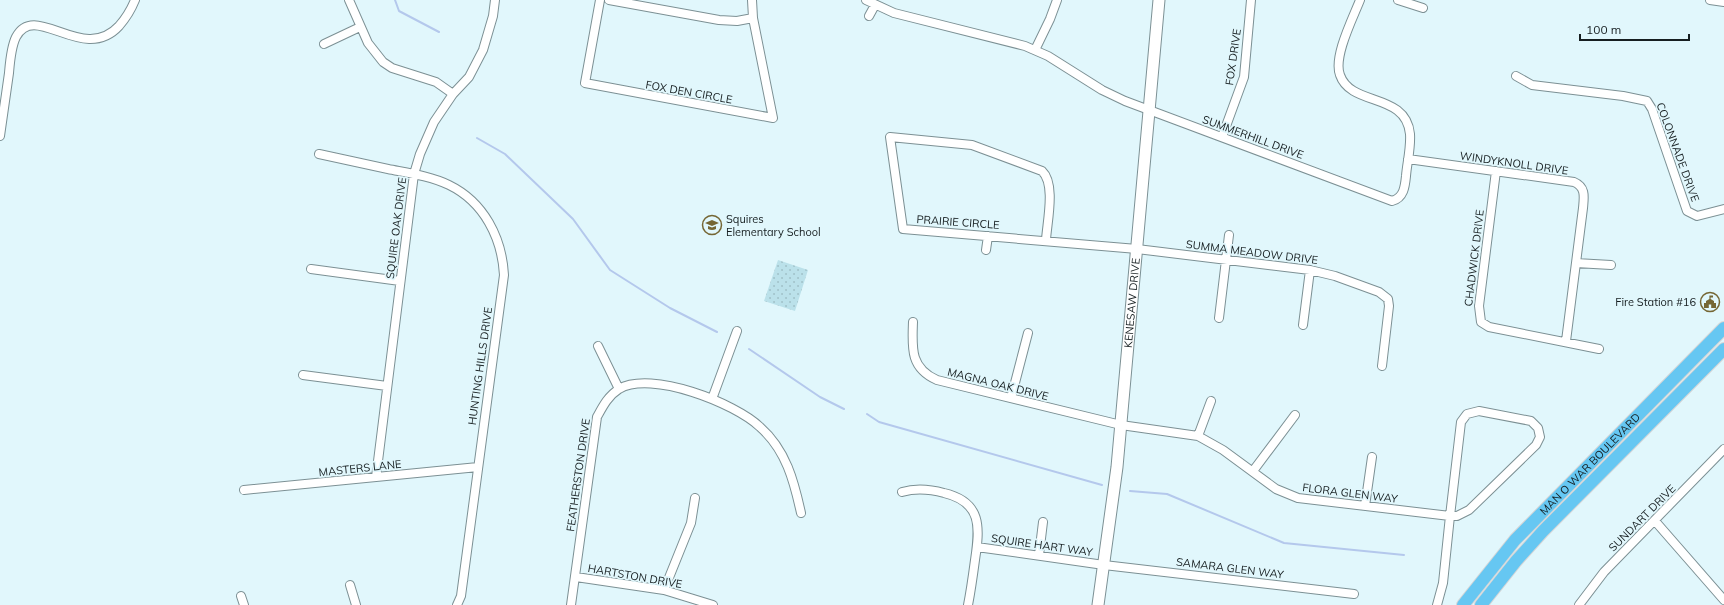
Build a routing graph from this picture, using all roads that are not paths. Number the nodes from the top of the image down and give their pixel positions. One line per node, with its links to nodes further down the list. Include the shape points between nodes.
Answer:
1 (134, 0): 25 (street, via 122,22 110,34 99,39 87,39 37,23 24,27 14,42)
2 (349, 0): 19 (street)
3 (495, 0): 23 (street, SQUIRE OAK DRIVE, via 483,50 469,77)
4 (600, 0): 18 (street, FOX DEN CIRCLE, via 585,83 773,118)
5 (609, 0): 18 (street, via 719,20 737,21)
6 (752, 0): 18 (street, FOX DEN CIRCLE)
7 (866, 0): 15 (street, SUMMERHILL DRIVE)
8 (1057, 0): 21 (street)
9 (1159, 0): 24 (street, KENESAW DRIVE)
10 (1251, 0): 26 (street, FOX DRIVE, via 1244,77)
11 (1360, 0): 28 (street, SUMMERHILL DRIVE, via 1339,57 1339,73 1345,85 1351,90 1385,103 1404,116 1410,136)
12 (1398, 0): 16 (street)
13 (1710, 0): 14 (street)
14 (1724, 2)
15 (875, 5): 17 (street); 21 (street, SUMMERHILL DRIVE, via 894,13)
16 (1422, 8)
17 (869, 16)
18 (753, 18)
19 (360, 27): 20 (street); 23 (street, via 368,43 383,62 392,68 436,82)
20 (324, 44)
21 (1035, 50): 24 (street, SUMMERHILL DRIVE, via 1113,96)
22 (1516, 76): 31 (street, COLONNADE DRIVE, via 1538,86 1647,101 1687,211 1697,216)
23 (453, 94): 30 (street, SQUIRE OAK DRIVE, via 428,133)
24 (1148, 110): 26 (street, SUMMERHILL DRIVE); 35 (street, KENESAW DRIVE)
25 (0, 136)
26 (1222, 137): 28 (street, SUMMERHILL DRIVE, via 1389,200 1398,198 1404,190)
27 (319, 154): 30 (street, HUNTING HILLS DRIVE)
28 (1408, 159): 29 (street, WINDYKNOLL DRIVE)
29 (1496, 171): 38 (street, WINDYKNOLL DRIVE, via 1574,182 1581,187 1584,200); 49 (street, CHADWICK DRIVE, via 1479,306 1482,324)
30 (414, 174): 42 (street, SQUIRE OAK DRIVE); 65 (street, HUNTING HILLS DRIVE, via 450,186 469,199 490,224 501,248 504,275)
31 (1724, 208)
32 (1229, 235): 37 (street)
33 (988, 236): 34 (street, PRAIRIE CIRCLE); 34 (street, PRAIRIE CIRCLE, via 903,229 890,137 972,145 1042,171 1047,175 1050,188); 36 (street)
34 (1046, 240): 35 (street, PRAIRIE CIRCLE)
35 (1136, 249): 37 (street, SUMMA MEADOW DRIVE); 61 (street, KENESAW DRIVE)
36 (986, 250)
37 (1226, 260): 41 (street, SUMMA MEADOW DRIVE); 43 (street)
38 (1576, 263): 39 (street); 49 (street, WINDYKNOLL DRIVE)
39 (1611, 265)
40 (311, 269): 42 (street)
41 (1310, 270): 45 (street); 53 (street, SUMMA MEADOW DRIVE, via 1379,292 1388,299)
42 (400, 281): 55 (street, SQUIRE OAK DRIVE)
43 (1219, 318)
44 (913, 322): 57 (street, MAGNA OAK DRIVE, via 912,344 916,362 928,376)
45 (1303, 325)
46 (1724, 328): 94 (main road, MAN O WAR BOULEVARD, via 1515,540)
47 (737, 331): 58 (street)
48 (1028, 333): 57 (street)
49 (1566, 341): 51 (street, CHADWICK DRIVE)
50 (598, 346): 56 (street)
51 (1599, 348)
52 (1724, 349): 95 (main road, MAN O WAR BOULEVARD, via 1544,531)
53 (1382, 366)
54 (304, 375): 55 (street)
55 (387, 386): 67 (street, SQUIRE OAK DRIVE)
56 (619, 389): 58 (street, FEATHERSTON DRIVE, via 635,384 657,383); 79 (street, FEATHERSTON DRIVE, via 602,406 594,429)
57 (1011, 398): 61 (street, MAGNA OAK DRIVE)
58 (712, 399): 72 (street, FEATHERSTON DRIVE, via 746,416 776,445 790,471)
59 (1211, 401): 62 (street)
60 (1295, 414): 66 (street)
61 (1121, 425): 62 (street, FLORA GLEN WAY); 78 (street, KENESAW DRIVE)
62 (1198, 436): 66 (street, FLORA GLEN WAY)
63 (1724, 449): 74 (street, SUNDART DRIVE)
64 (1372, 457): 71 (street)
65 (478, 467): 67 (street, MASTERS LANE); 88 (street, HUNTING HILLS DRIVE)
66 (1252, 471): 71 (street, FLORA GLEN WAY, via 1276,488 1298,498)
67 (376, 477): 68 (street, MASTERS LANE)
68 (244, 490)
69 (902, 492): 76 (street, via 923,489 935,491 968,504 979,527)
70 (695, 498): 81 (street, via 691,523)
71 (1365, 506): 73 (street, FLORA GLEN WAY)
72 (801, 513)
73 (1450, 516): 73 (street, via 1462,419 1467,414 1479,411 1536,424 1540,437 1536,445 1469,510 1457,516); 93 (street, via 1443,583)
74 (1655, 521): 84 (street); 85 (street, SUNDART DRIVE, via 1604,572)
75 (1043, 522): 77 (street)
76 (977, 548): 77 (street, SQUIRE HART WAY); 91 (street)
77 (1039, 555): 78 (street, SQUIRE HART WAY)
78 (1104, 565): 82 (street, SAMARA GLEN WAY); 92 (street, KENESAW DRIVE)
79 (576, 577): 81 (street, HARTSTON DRIVE); 89 (street, FEATHERSTON DRIVE)
80 (350, 585): 87 (street)
81 (664, 590): 90 (street, HARTSTON DRIVE)
82 (1354, 594)
83 (241, 596): 86 (street)
84 (1724, 600)
85 (1584, 603)
86 (244, 605)
87 (356, 605)
88 (458, 605)
89 (571, 605)
90 (713, 605)
91 (968, 605)
92 (1098, 605)
93 (1437, 605)
94 (1463, 605)
95 (1481, 605)

